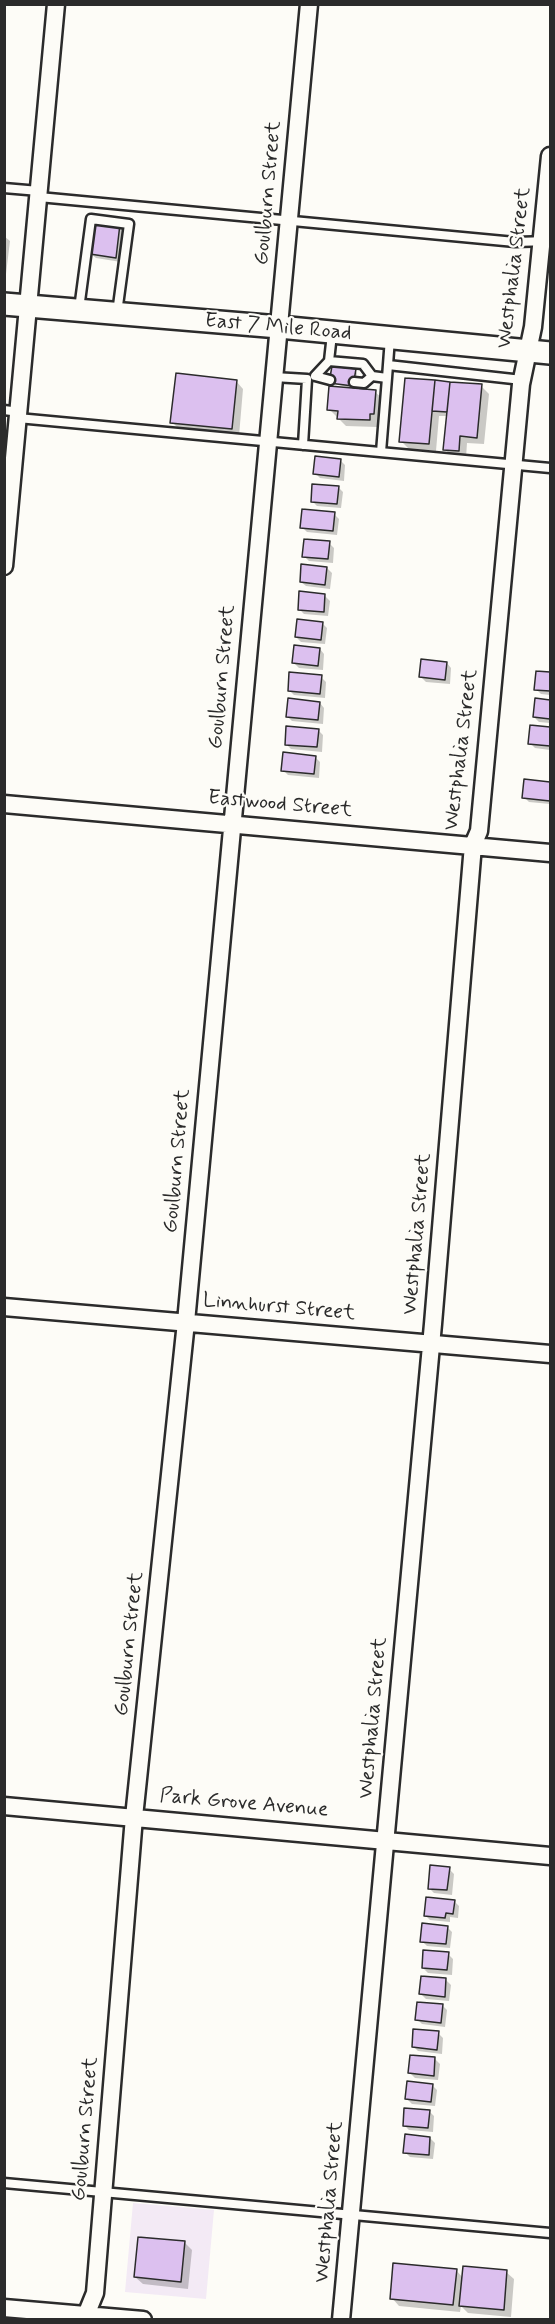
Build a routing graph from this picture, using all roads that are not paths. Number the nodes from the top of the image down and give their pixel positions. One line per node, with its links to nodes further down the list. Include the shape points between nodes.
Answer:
1 (56, 4): 5 (street)
2 (309, 4): 6 (street, Goulburn Street)
3 (550, 156): 7 (street, Westphalia Street)
4 (4, 188): 5 (lane)
5 (39, 194): 6 (lane); 9 (street)
6 (289, 221): 7 (lane); 12 (street, Goulburn Street)
7 (546, 242): 15 (street, Westphalia Street)
8 (4, 304): 9 (street, East 7 Mile Road)
9 (29, 306): 10 (street, East 7 Mile Road); 26 (street)
10 (79, 311): 11 (street, East 7 Mile Road); 11 (lane, via 91,219 129,224)
11 (117, 314): 12 (street, East 7 Mile Road)
12 (279, 327): 13 (street, East 7 Mile Road); 20 (street, Goulburn Street)
13 (332, 332): 14 (street, East 7 Mile Road); 17 (lane)
14 (390, 338): 15 (street, East 7 Mile Road); 18 (lane)
15 (529, 351): 16 (street, East 7 Mile Road); 24 (street, Westphalia Street)
16 (550, 353)
17 (328, 361): 19 (lane, via 363,364); 21 (lane)
18 (388, 365): 22 (lane); 24 (lane)
19 (372, 376): 22 (lane); 25 (lane, via 364,383)
20 (274, 377): 21 (lane); 27 (street, Goulburn Street)
21 (311, 377): 23 (lane); 28 (lane)
22 (387, 378): 29 (lane)
23 (330, 380)
24 (522, 380): 30 (street, Westphalia Street)
25 (354, 382)
26 (14, 413): 27 (lane); 32 (street)
27 (268, 441): 28 (lane); 34 (street, Goulburn Street)
28 (303, 445): 29 (lane)
29 (381, 452): 30 (lane)
30 (513, 465): 31 (lane); 35 (street, Westphalia Street, via 479,831)
31 (550, 468)
32 (4, 566)
33 (4, 804): 34 (street, Eastwood Street)
34 (232, 823): 35 (street, Eastwood Street); 38 (street, Goulburn Street)
35 (472, 845): 36 (street, Eastwood Street); 39 (street, Westphalia Street)
36 (550, 853)
37 (4, 1307): 38 (street, Linnhurst Street)
38 (186, 1322): 39 (street, Linnhurst Street); 42 (street, Goulburn Street)
39 (431, 1343): 40 (street, Linnhurst Street); 43 (street, Westphalia Street)
40 (550, 1354)
41 (4, 1806): 42 (street, Park Grove Avenue)
42 (134, 1817): 43 (street, Park Grove Avenue); 46 (street, Goulburn Street)
43 (386, 1840): 44 (street, Park Grove Avenue); 47 (street, Westphalia Street)
44 (550, 1856)
45 (4, 2183): 46 (lane)
46 (103, 2192): 47 (lane); 50 (street, Goulburn Street, via 95,2293)
47 (351, 2215): 48 (lane); 52 (street, Westphalia Street)
48 (550, 2233)
49 (4, 2308): 50 (street)
50 (84, 2317): 51 (street)
51 (143, 2319)
52 (341, 2319)

